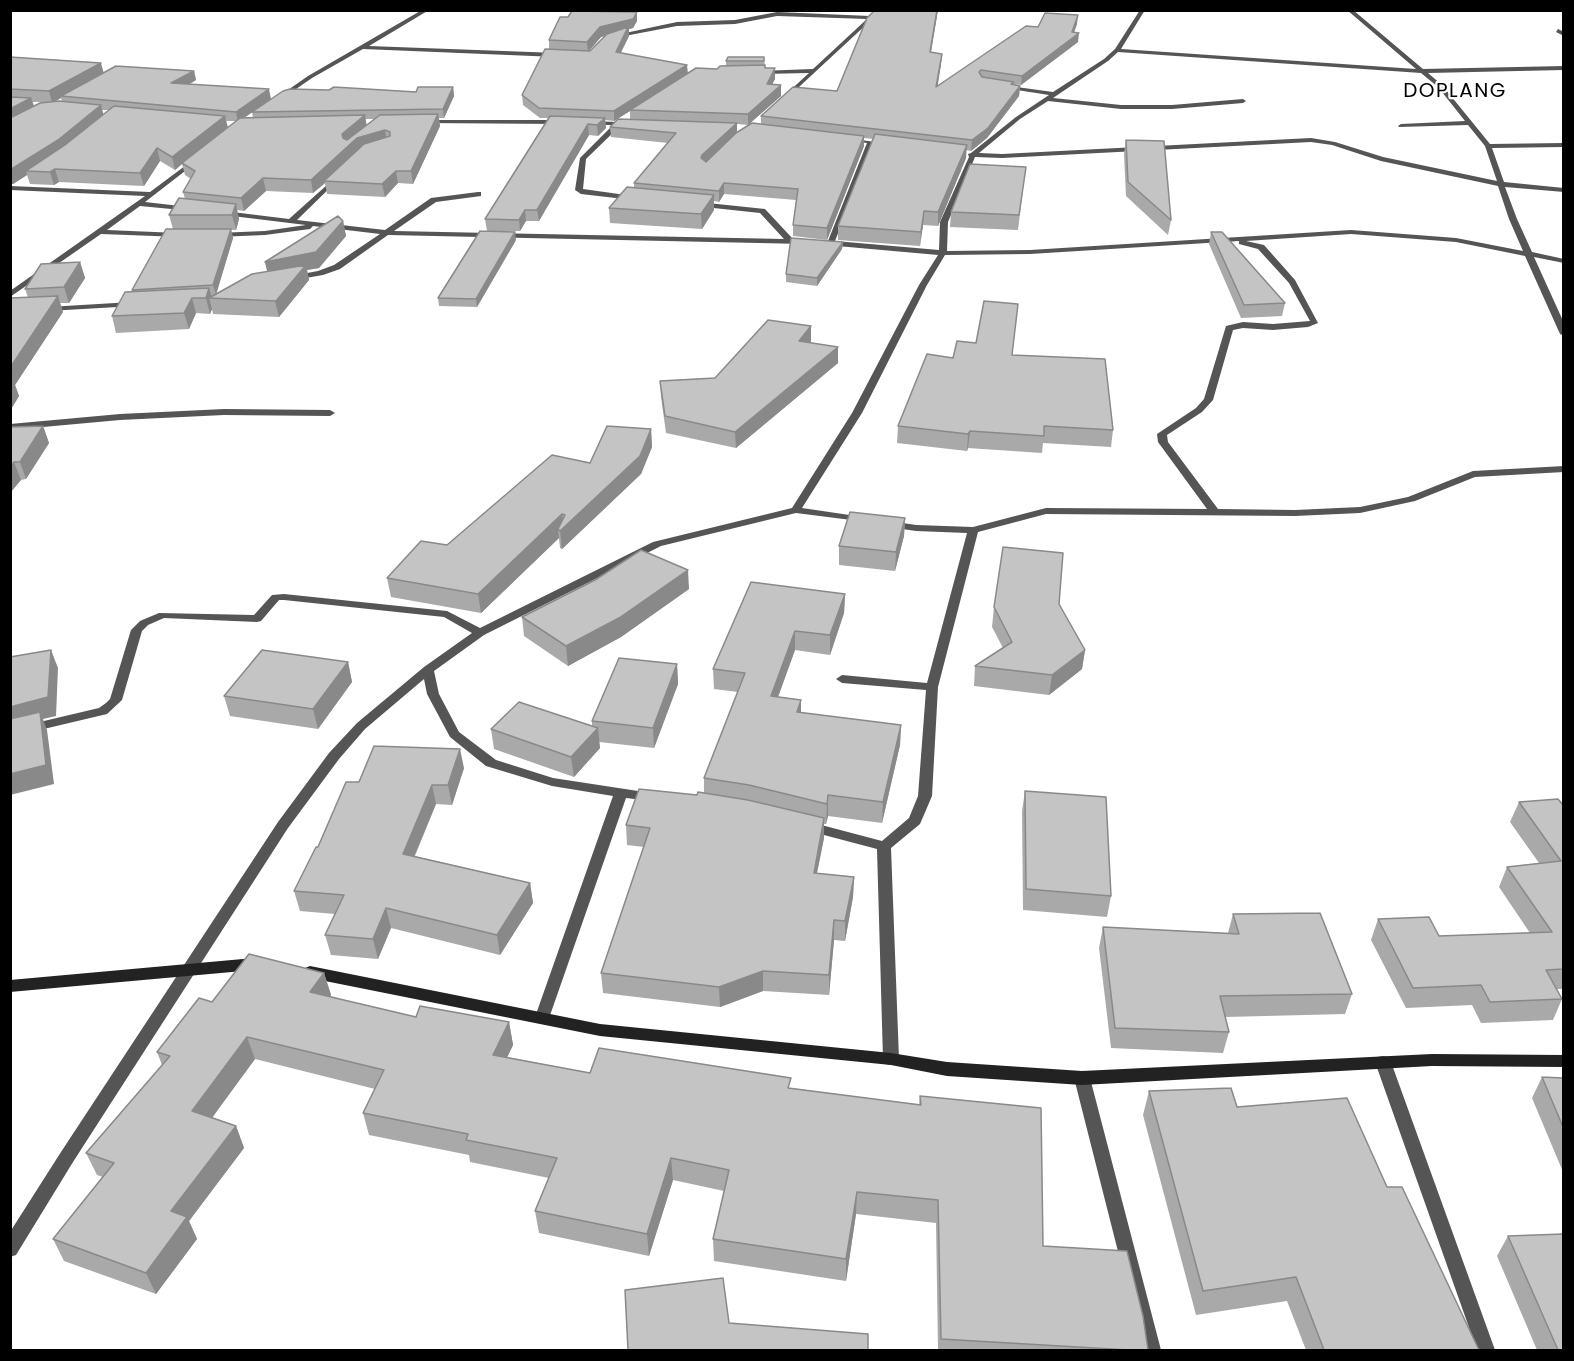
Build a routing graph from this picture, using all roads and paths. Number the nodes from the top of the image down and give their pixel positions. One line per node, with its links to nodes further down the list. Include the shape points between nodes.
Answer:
1 (427, 10): 7 (street)
2 (880, 10): 5 (street)
3 (1143, 10): 8 (street)
4 (1349, 10): 12 (street)
5 (871, 18): 6 (street, via 777,14 735,22 677,24); 11 (street)
6 (604, 40)
7 (361, 47): 9 (street); 18 (street)
8 (1117, 50): 12 (street); 15 (street)
9 (569, 56)
10 (1563, 68): 12 (street)
11 (814, 71): 13 (street); 16 (street)
12 (1420, 71): 24 (street, via 1440,86)
13 (754, 72)
14 (994, 84): 15 (street)
15 (1049, 96): 17 (street, via 1121,107); 33 (street)
16 (783, 100)
17 (1243, 101)
18 (275, 102)
19 (627, 117): 23 (street)
20 (422, 122): 21 (street)
21 (574, 122)
22 (585, 123): 23 (street)
23 (618, 123): 25 (street); 41 (street, via 583,158 579,190)
24 (1469, 123): 26 (street); 31 (street)
25 (640, 124)
26 (1401, 126)
27 (838, 138): 28 (street)
28 (871, 141): 29 (street); 54 (street)
29 (891, 144)
30 (1563, 145): 31 (street)
31 (1488, 146): 36 (street)
32 (205, 153): 39 (street)
33 (968, 155): 36 (street, via 1311,140); 55 (street, via 944,222)
34 (346, 170): 46 (street)
35 (23, 183): 37 (street)
36 (1501, 184): 38 (street); 56 (street)
37 (12, 188): 39 (street)
38 (1563, 190)
39 (153, 194): 43 (street)
40 (478, 194): 49 (street, via 434,200)
41 (641, 199)
42 (688, 203): 53 (street, via 762,211)
43 (140, 204): 44 (street); 48 (street)
44 (198, 210)
45 (210, 211): 46 (street)
46 (292, 220): 47 (street)
47 (323, 225): 49 (street); 51 (street)
48 (99, 232): 50 (street); 59 (street)
49 (387, 233): 53 (street); 58 (street, via 337,267)
50 (192, 235)
51 (211, 235)
52 (1225, 239): 55 (street, via 1030,252); 56 (street, via 1385,233 1456,240); 67 (street, via 1261,247 1292,282 1314,323 1229,328 1208,400 1162,434 1163,442)
53 (790, 241): 54 (street)
54 (823, 243): 55 (street)
55 (943, 253): 66 (street, via 857,413)
56 (1528, 254): 57 (street); 62 (street)
57 (1563, 261)
58 (290, 279)
59 (10, 295)
60 (137, 304): 61 (street)
61 (34, 309)
62 (1563, 334)
63 (330, 413): 64 (street, via 224,412)
64 (10, 427)
65 (1563, 469): 67 (street, via 1473,474 1411,499 1360,510)
66 (796, 510): 68 (street, via 916,528); 69 (street, via 657,544)
67 (1214, 511): 68 (street, via 1046,511)
68 (973, 530): 72 (street)
69 (480, 633): 70 (street); 73 (street, via 447,614 284,597 276,597 257,619 163,615 137,630 116,700 110,706 103,711)
70 (428, 670): 74 (street, via 433,694 454,734 491,763 552,782); 79 (street, via 361,726 334,756 283,825)
71 (842, 679): 72 (street)
72 (932, 687): 77 (street, via 925,796 915,820)
73 (10, 733)
74 (621, 793): 75 (street); 82 (street)
75 (667, 800)
76 (794, 823): 77 (street)
77 (884, 846): 83 (street)
78 (265, 965): 79 (street)
79 (190, 969): 81 (street); 87 (street)
80 (297, 969): 82 (street)
81 (10, 986)
82 (543, 1017): 83 (street, via 600,1030)
83 (891, 1059): 86 (street, via 947,1069)
84 (1563, 1061): 85 (street)
85 (1383, 1062): 86 (street); 89 (street)
86 (1082, 1078): 88 (street)
87 (10, 1249)
88 (1152, 1350)
89 (1486, 1350)

